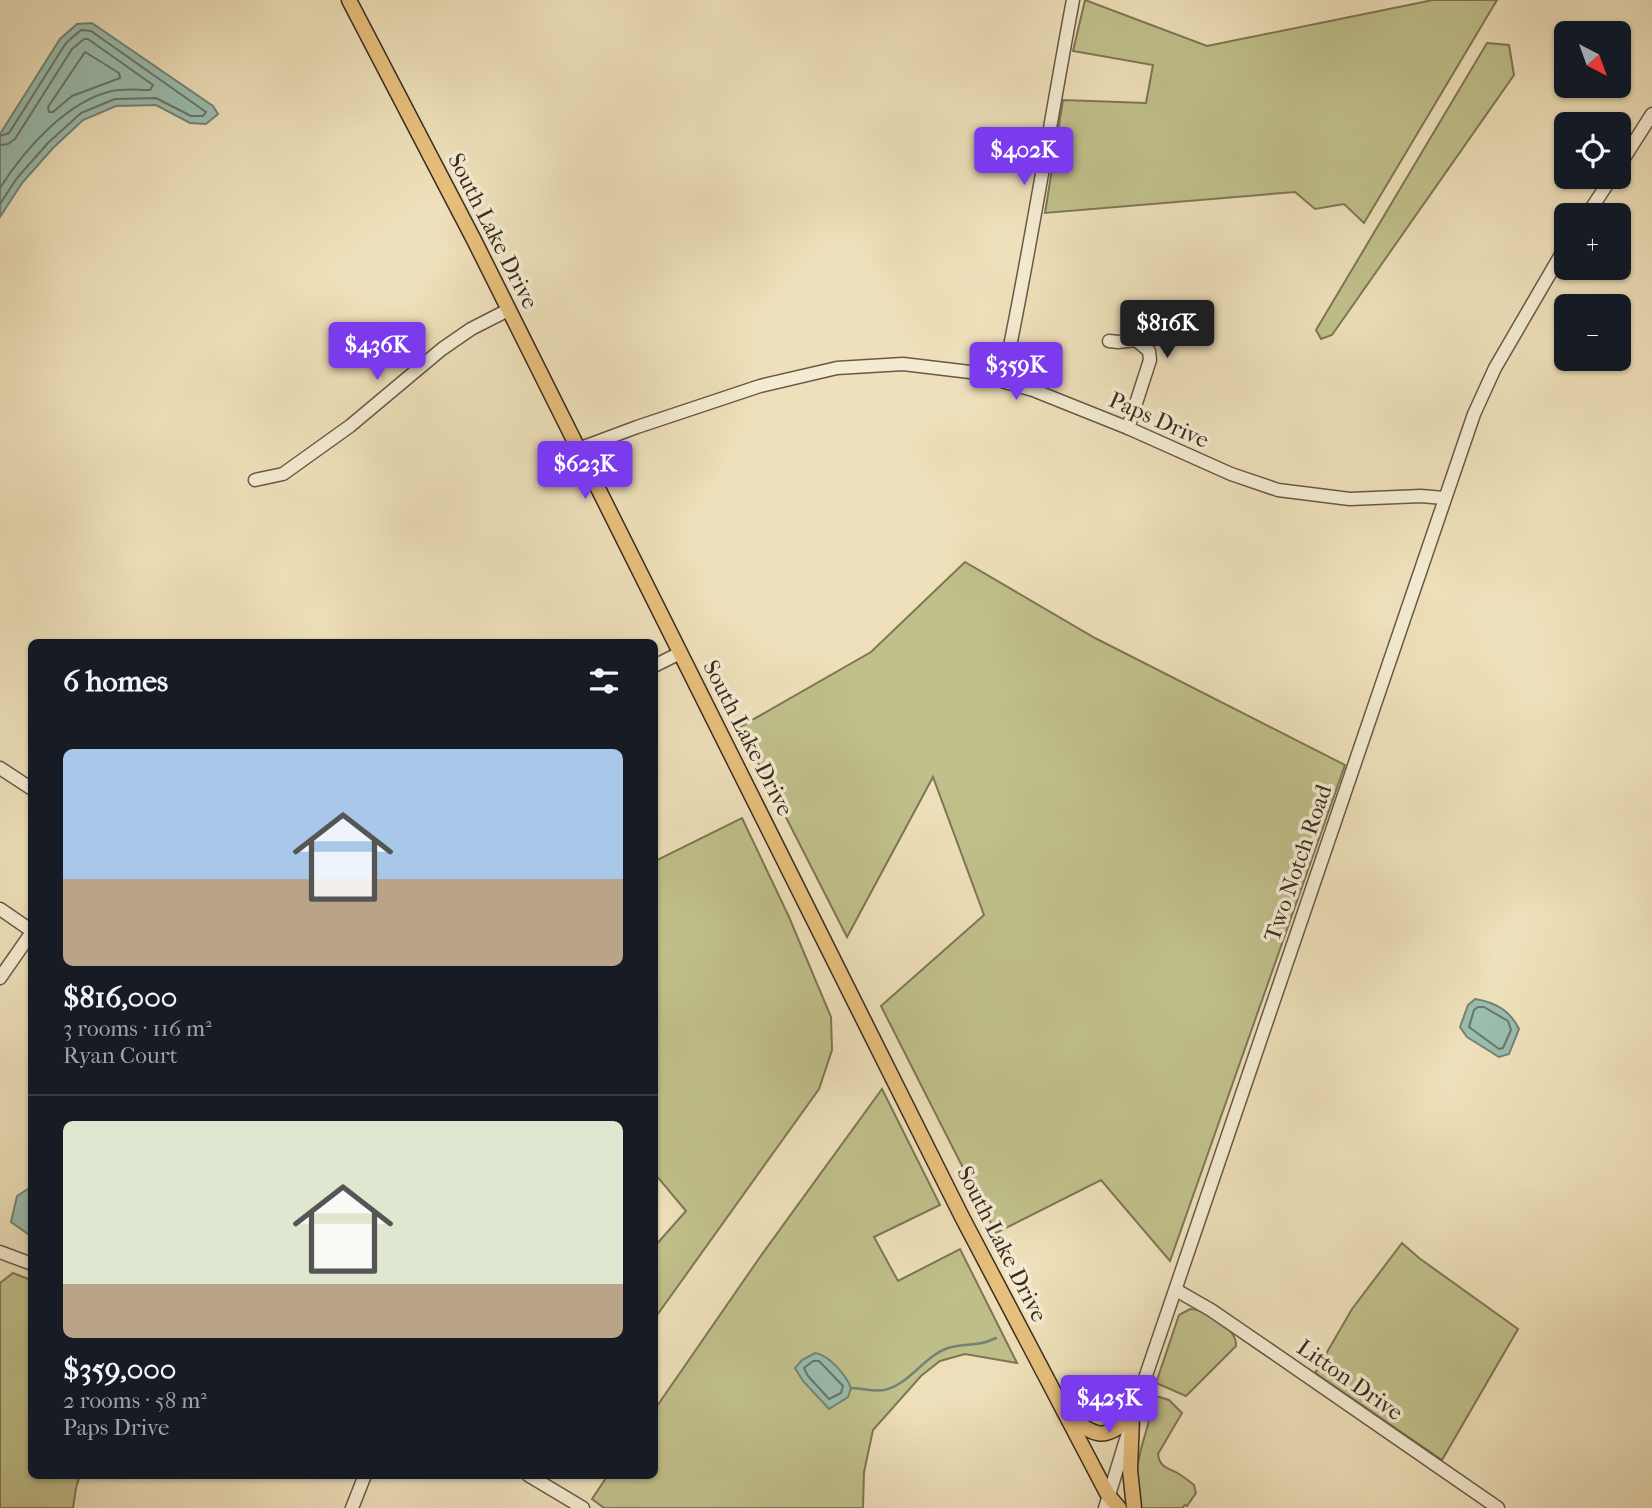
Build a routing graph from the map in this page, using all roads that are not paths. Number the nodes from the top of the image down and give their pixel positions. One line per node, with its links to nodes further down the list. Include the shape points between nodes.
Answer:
1 (349, 0): 6 (main road, South Lake Drive)
2 (1073, 0): 8 (street)
3 (1652, 114): 4 (street)
4 (1631, 147)
5 (1554, 266): 12 (street, Two Notch Road, via 1494,368)
6 (508, 310): 10 (main road, South Lake Drive); 11 (street, via 442,349 350,426 283,474)
7 (1109, 341): 9 (street, via 1136,340 1149,351)
8 (1003, 380): 9 (street, Paps Drive); 10 (street, Paps Drive, via 903,364 837,368 760,386)
9 (1128, 428): 12 (street, Paps Drive, via 1278,490 1340,499)
10 (578, 449): 13 (main road, South Lake Drive)
11 (255, 480)
12 (1444, 499): 23 (street, Two Notch Road)
13 (681, 653): 14 (street); 24 (main road, South Lake Drive)
14 (658, 664)
15 (0, 768): 16 (street)
16 (28, 786)
17 (0, 909): 18 (street)
18 (28, 929)
19 (28, 938): 20 (street)
20 (0, 978)
21 (0, 1252): 22 (street)
22 (28, 1262)
23 (1176, 1290): 25 (street, Two Notch Road); 33 (street, Litton Drive)
24 (1063, 1411): 25 (main road, via 1101,1435); 28 (main road, South Lake Drive)
25 (1132, 1418): 28 (street, Two Notch Road); 32 (main road)
26 (363, 1479): 29 (street)
27 (535, 1479): 30 (street)
28 (1108, 1504): 31 (main road, South Lake Drive)
29 (352, 1508)
30 (583, 1508)
31 (1119, 1508)
32 (1134, 1508)
33 (1498, 1508)

